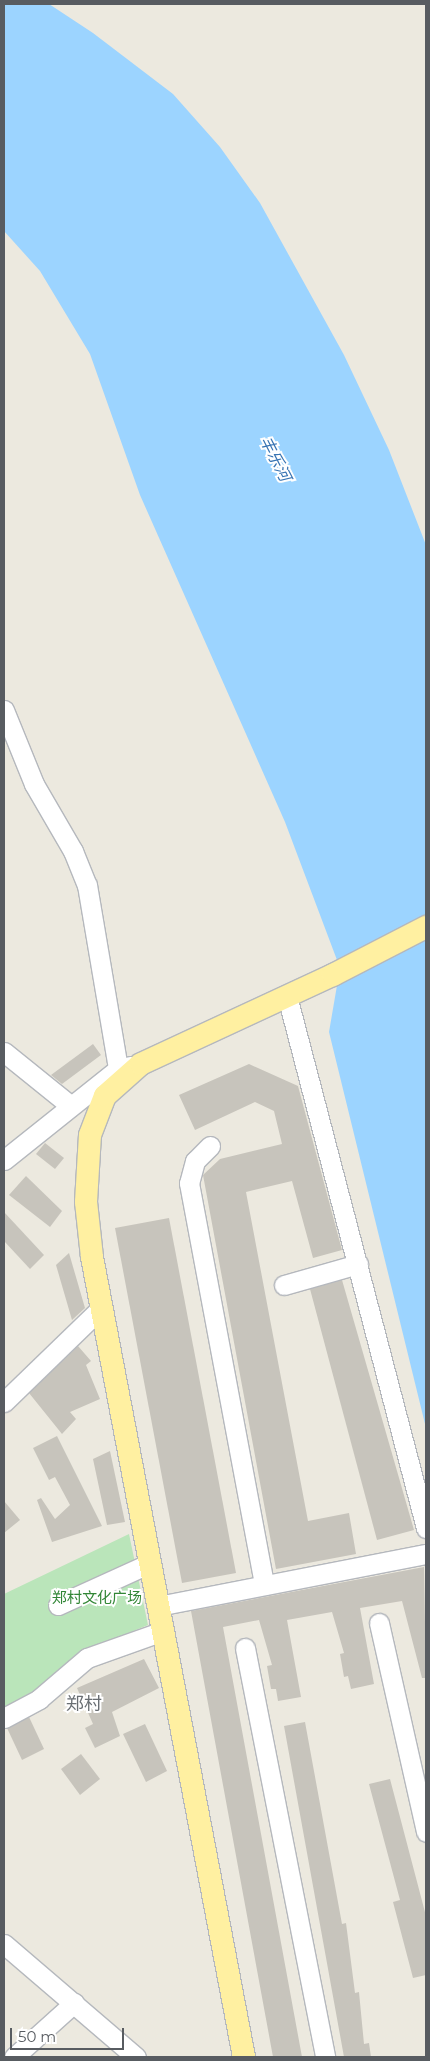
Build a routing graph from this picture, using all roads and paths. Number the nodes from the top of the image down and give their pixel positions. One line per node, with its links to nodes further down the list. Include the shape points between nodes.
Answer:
1 (4, 710): 6 (street, via 34,784 73,851 87,885)
2 (426, 927): 3 (main road)
3 (287, 996): 5 (main road); 10 (street)
4 (4, 1052): 7 (street)
5 (141, 1064): 6 (street); 12 (main road, via 105,1096 90,1135 88,1221)
6 (118, 1069): 7 (street)
7 (71, 1106): 9 (street)
8 (210, 1146): 17 (street, via 195,1161 190,1183)
9 (4, 1160)
10 (358, 1264): 11 (street); 14 (street)
11 (284, 1285)
12 (102, 1307): 13 (street); 16 (main road)
13 (4, 1402)
14 (426, 1528)
15 (426, 1554): 17 (street)
16 (150, 1563): 18 (street); 19 (main road)
17 (264, 1585): 19 (street)
18 (58, 1606)
19 (158, 1606): 21 (main road)
20 (379, 1623): 24 (street)
21 (163, 1631): 23 (street, via 88,1658 39,1698); 29 (main road)
22 (245, 1648): 30 (street)
23 (4, 1718)
24 (426, 1832)
25 (4, 1944): 26 (street)
26 (74, 2003): 27 (street); 28 (street)
27 (14, 2057)
28 (136, 2057)
29 (244, 2057)
30 (325, 2057)

